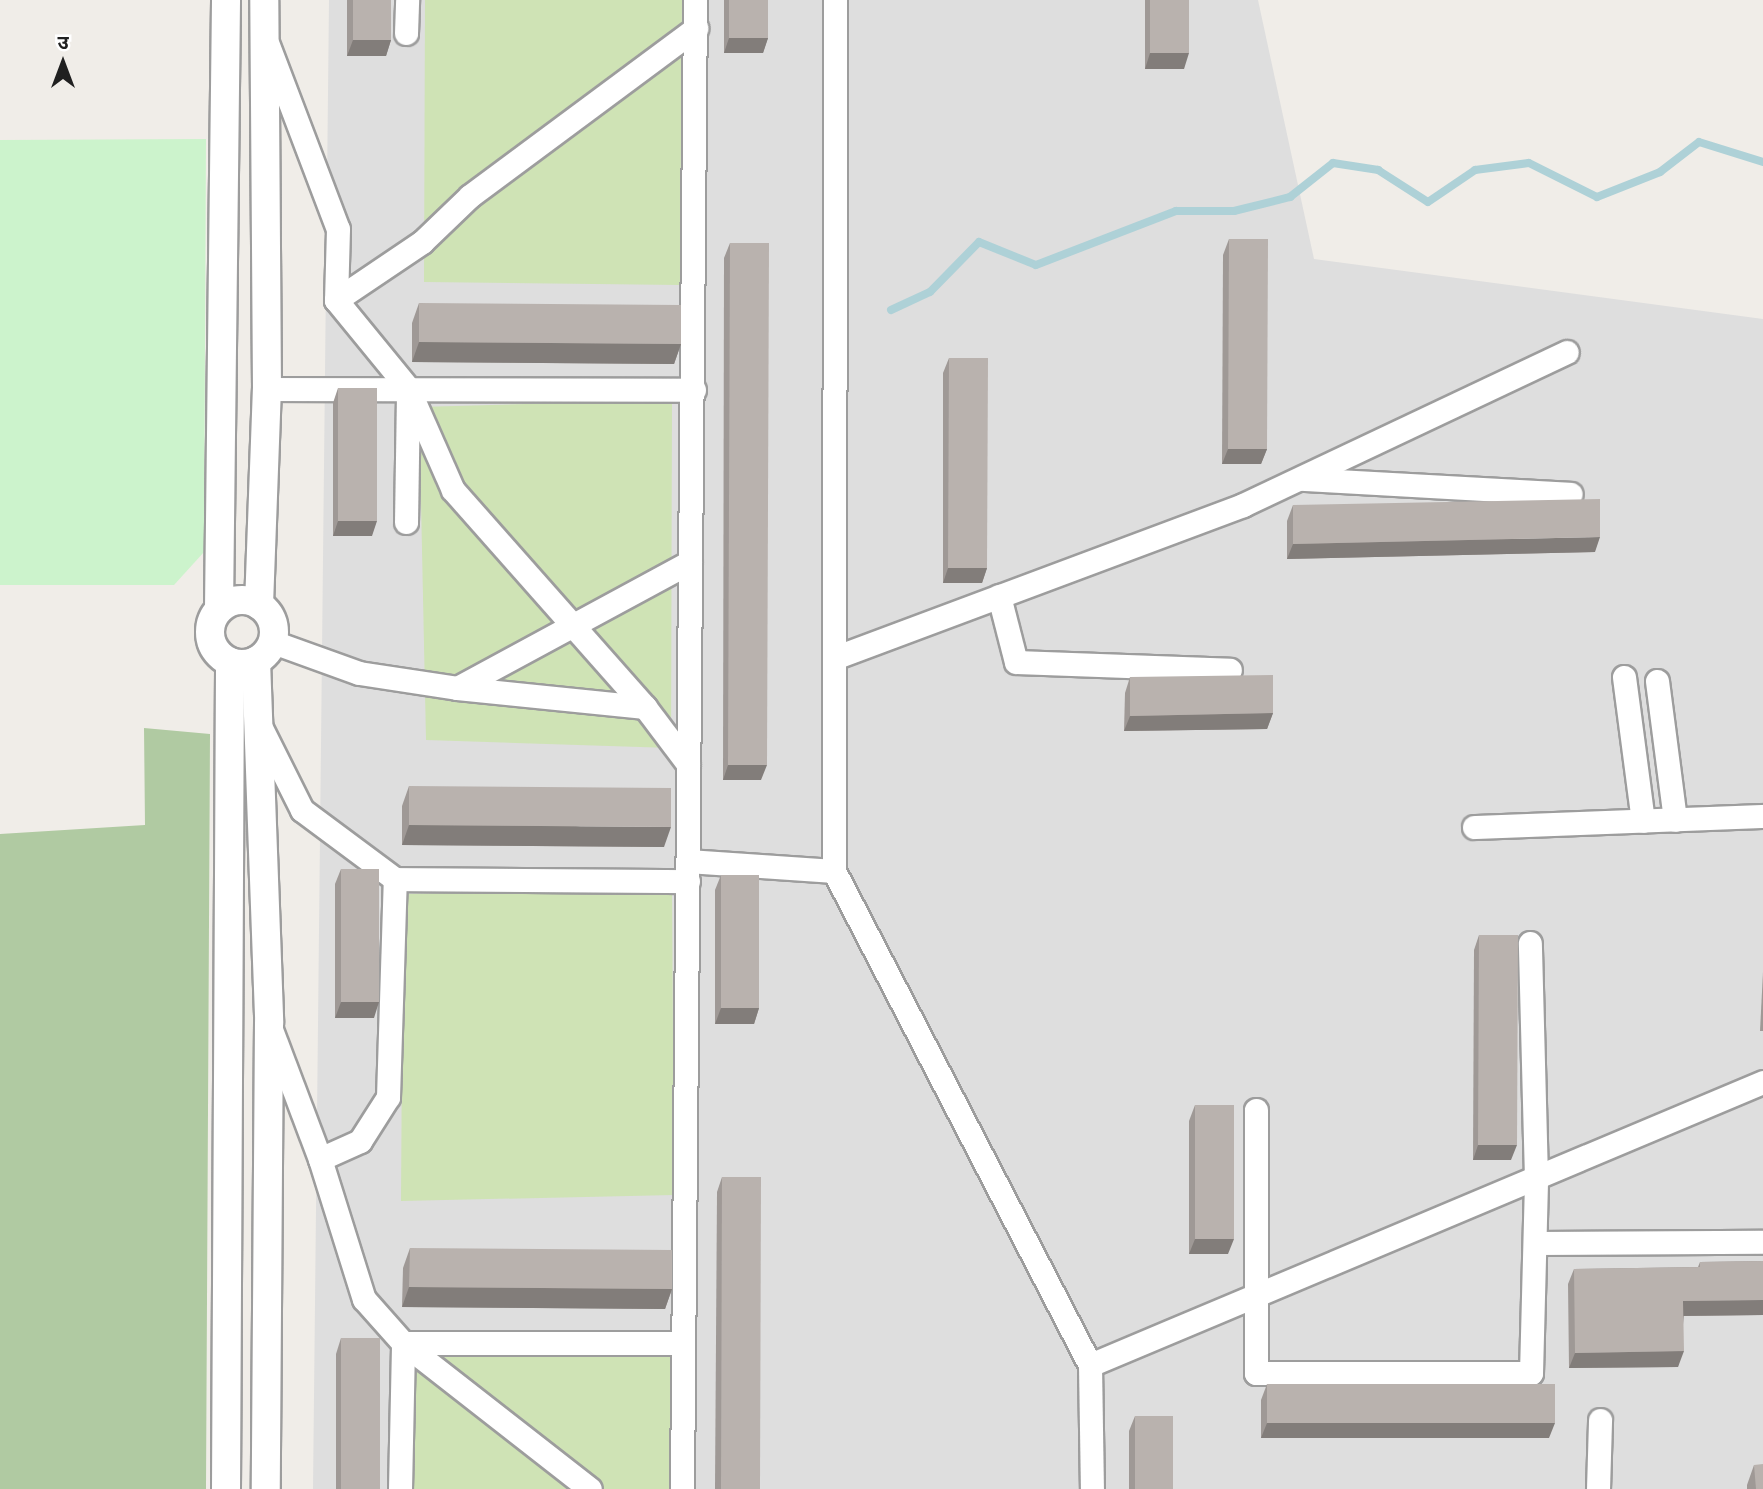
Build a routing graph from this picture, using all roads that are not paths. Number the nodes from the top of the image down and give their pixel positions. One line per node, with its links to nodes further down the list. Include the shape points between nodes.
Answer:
1 (226, 0): 10 (street)
2 (264, 0): 8 (street)
3 (407, 0): 7 (street)
4 (695, 0): 6 (street)
5 (835, 0): 25 (street)
6 (696, 28): 9 (street, via 470,197 422,242); 15 (street)
7 (406, 33)
8 (264, 34): 9 (street, via 338,229); 11 (street)
9 (336, 300): 13 (street)
10 (222, 340): 11 (street); 22 (street)
11 (267, 341): 14 (street)
12 (1567, 352): 16 (street)
13 (408, 388): 14 (street); 15 (street); 18 (street); 23 (street, via 453,490)
14 (267, 389): 21 (street)
15 (694, 390): 19 (street)
16 (1300, 479): 17 (street); 20 (street)
17 (1571, 494)
18 (406, 522)
19 (690, 562): 23 (street); 32 (street)
20 (999, 597): 25 (street); 26 (street, via 1016,662)
21 (260, 605): 22 (street, via 239,600); 24 (street, via 272,621)
22 (219, 609): 24 (street, via 210,638 221,657)
23 (574, 627): 29 (street); 30 (street)
24 (253, 655): 29 (street); 31 (street); 53 (street)
25 (834, 658): 38 (street)
26 (1230, 670)
27 (1624, 677): 35 (street)
28 (1657, 681): 34 (street)
29 (457, 688): 30 (street)
30 (645, 707): 32 (street)
31 (258, 723): 39 (street, via 302,810); 41 (street)
32 (688, 764): 37 (street)
33 (1763, 816): 34 (street)
34 (1675, 820): 35 (street)
35 (1643, 821): 36 (street)
36 (1474, 827)
37 (688, 871): 38 (street); 39 (street); 50 (street)
38 (834, 872): 51 (street)
39 (395, 879): 44 (street, via 388,1097 360,1140)
40 (1530, 943): 45 (street)
41 (269, 1023): 44 (street); 54 (street)
42 (1763, 1082): 45 (street)
43 (1256, 1110): 48 (street)
44 (320, 1160): 49 (street, via 364,1299)
45 (1536, 1178): 47 (street); 48 (street)
46 (1763, 1242): 47 (street)
47 (1535, 1243): 48 (street, via 1534,1369 1526,1375 1262,1375 1253,1368)
48 (1253, 1298): 51 (street)
49 (403, 1343): 50 (street); 55 (street); 56 (street)
50 (683, 1343): 57 (street)
51 (1090, 1365): 58 (street)
52 (1600, 1420): 59 (street)
53 (226, 1489)
54 (266, 1489)
55 (400, 1489)
56 (590, 1489)
57 (682, 1489)
58 (1092, 1489)
59 (1598, 1489)

